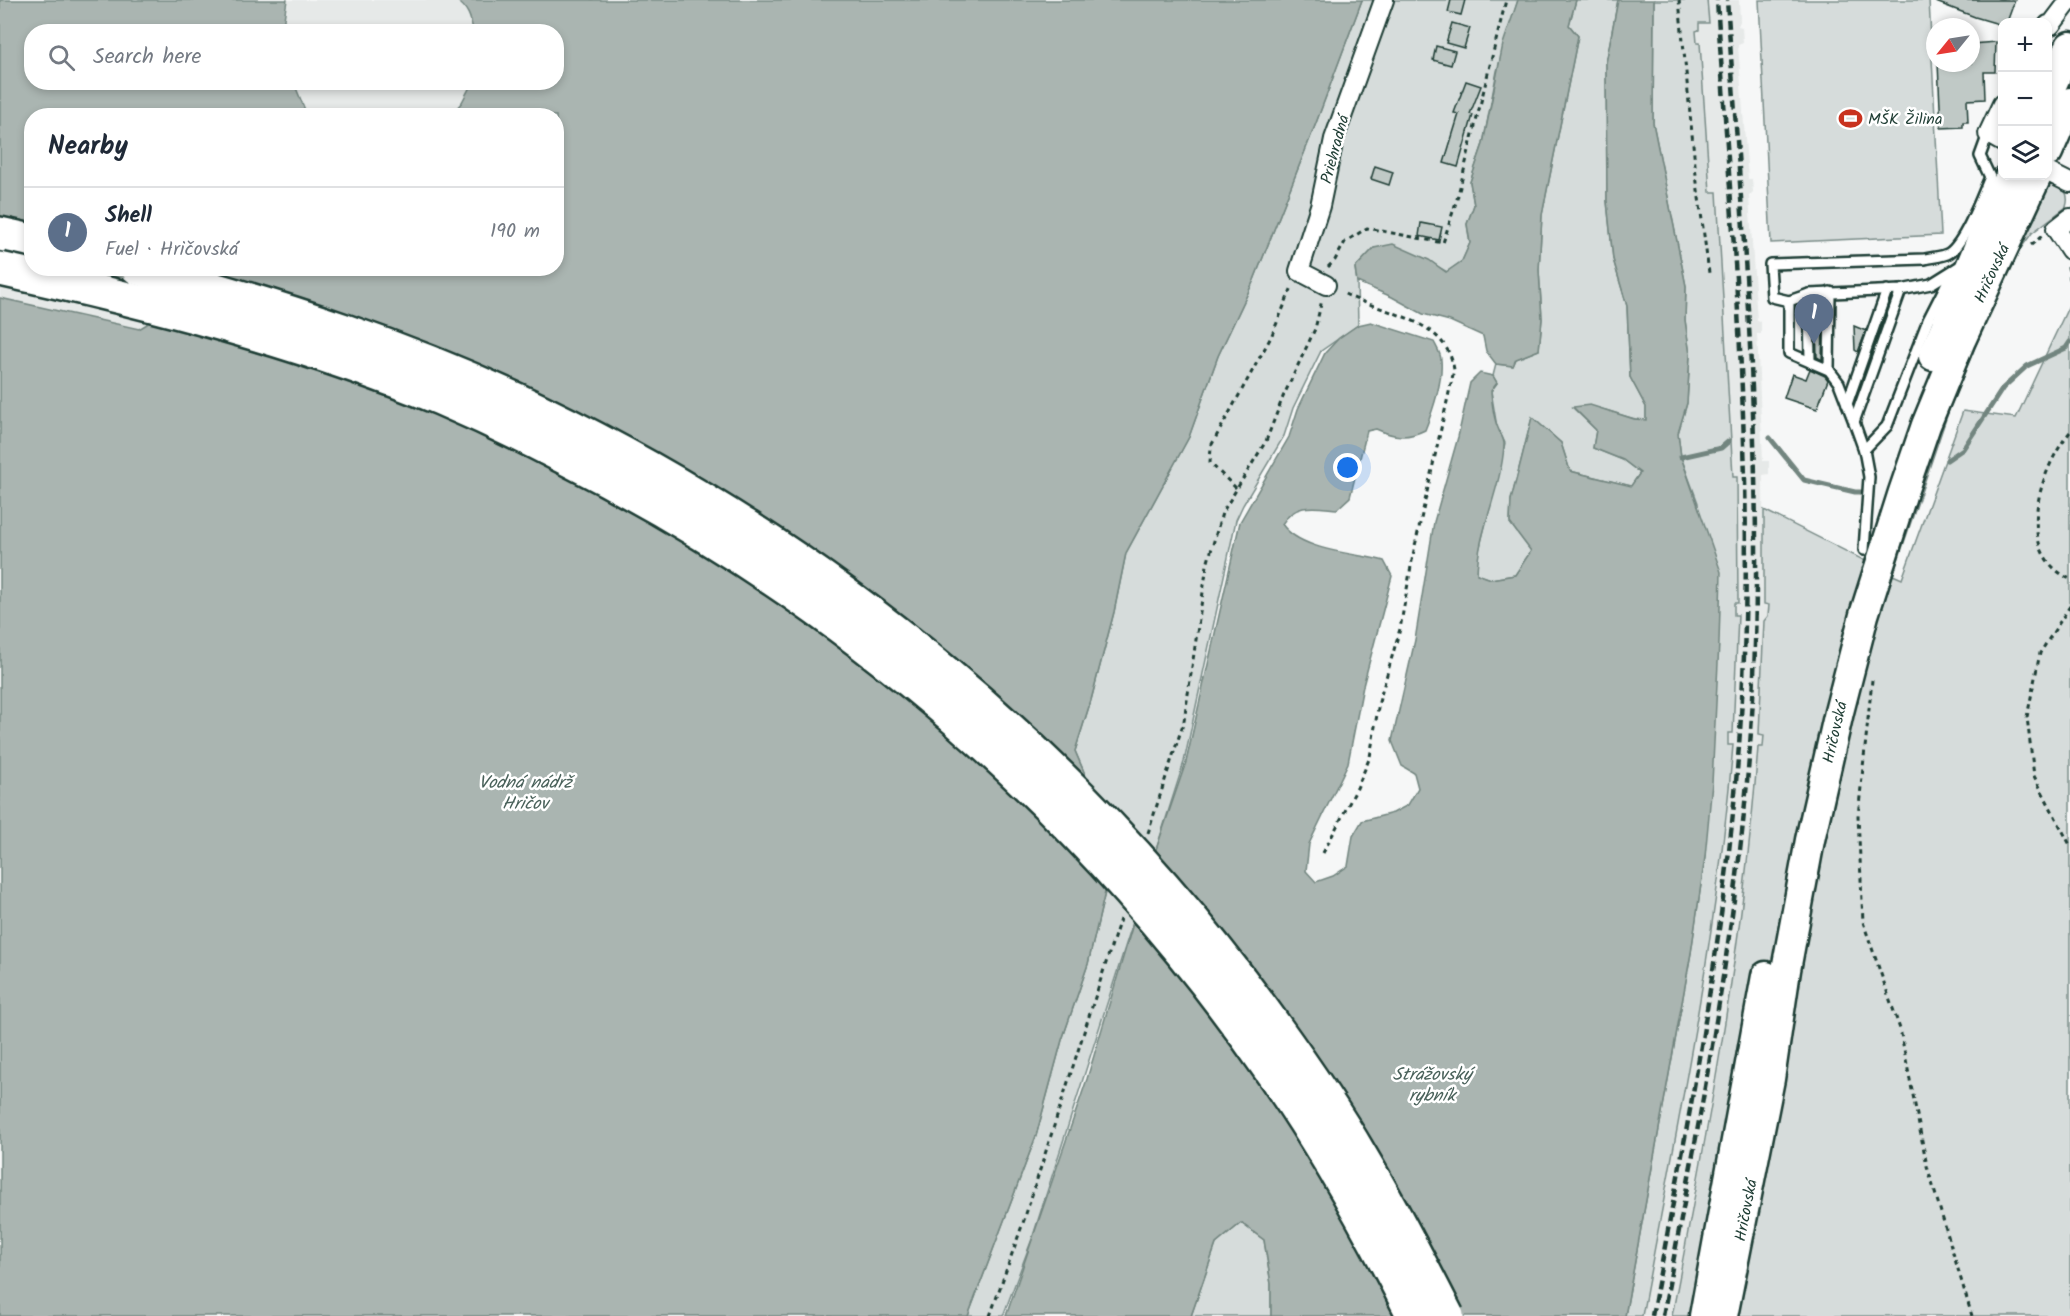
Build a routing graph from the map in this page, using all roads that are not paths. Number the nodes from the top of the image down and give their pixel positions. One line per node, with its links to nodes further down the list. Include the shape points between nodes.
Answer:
1 (1384, 0): 22 (street, Priehradná, via 1334,139 1320,206 1299,271)
2 (2070, 0): 3 (street)
3 (2056, 32): 4 (street); 5 (main road)
4 (2070, 32)
5 (2051, 72)
6 (2070, 102): 8 (main road)
7 (1995, 138): 27 (lane, via 1980,156 1990,177 1966,228 1948,254 1770,264 1772,297)
8 (2052, 143)
9 (2052, 174): 12 (street)
10 (2008, 180): 17 (main road, Hričovská)
11 (2035, 180): 37 (main road, Hričovská, via 1926,425 1861,625 1810,840 1770,1079)
12 (2070, 183)
13 (2063, 224): 16 (street)
14 (0, 234): 15 (highway)
15 (24, 239)
16 (2070, 250)
17 (1963, 265): 24 (lane, via 1931,284); 32 (lane, via 1928,320 1887,426); 33 (main road, Hričovská)
18 (0, 269): 19 (highway, bridge)
19 (24, 274)
20 (31, 276): 34 (highway, bridge, via 256,333 442,400 616,483 754,565 829,616 901,672 1024,780 1115,874 1187,957 1278,1080 1333,1166)
21 (165, 276): 35 (highway, bridge, via 369,339 537,410 628,456 770,541 920,650 1044,759 1105,820 1215,946 1300,1062 1359,1152)
22 (1326, 285)
23 (1887, 290): 24 (lane); 25 (lane); 30 (lane)
24 (1901, 290): 31 (lane)
25 (1830, 292): 26 (lane); 29 (lane)
26 (1809, 294): 27 (lane); 28 (lane)
27 (1789, 301): 28 (lane, via 1789,353)
28 (1810, 362): 29 (lane)
29 (1829, 370): 30 (lane)
30 (1847, 404): 31 (lane)
31 (1854, 422): 32 (lane)
32 (1863, 450): 33 (lane, via 1869,477)
33 (1864, 550): 36 (main road, Hričovská, via 1805,775)
34 (1414, 1316)
35 (1447, 1316)
36 (1704, 1316)
37 (1724, 1316)

